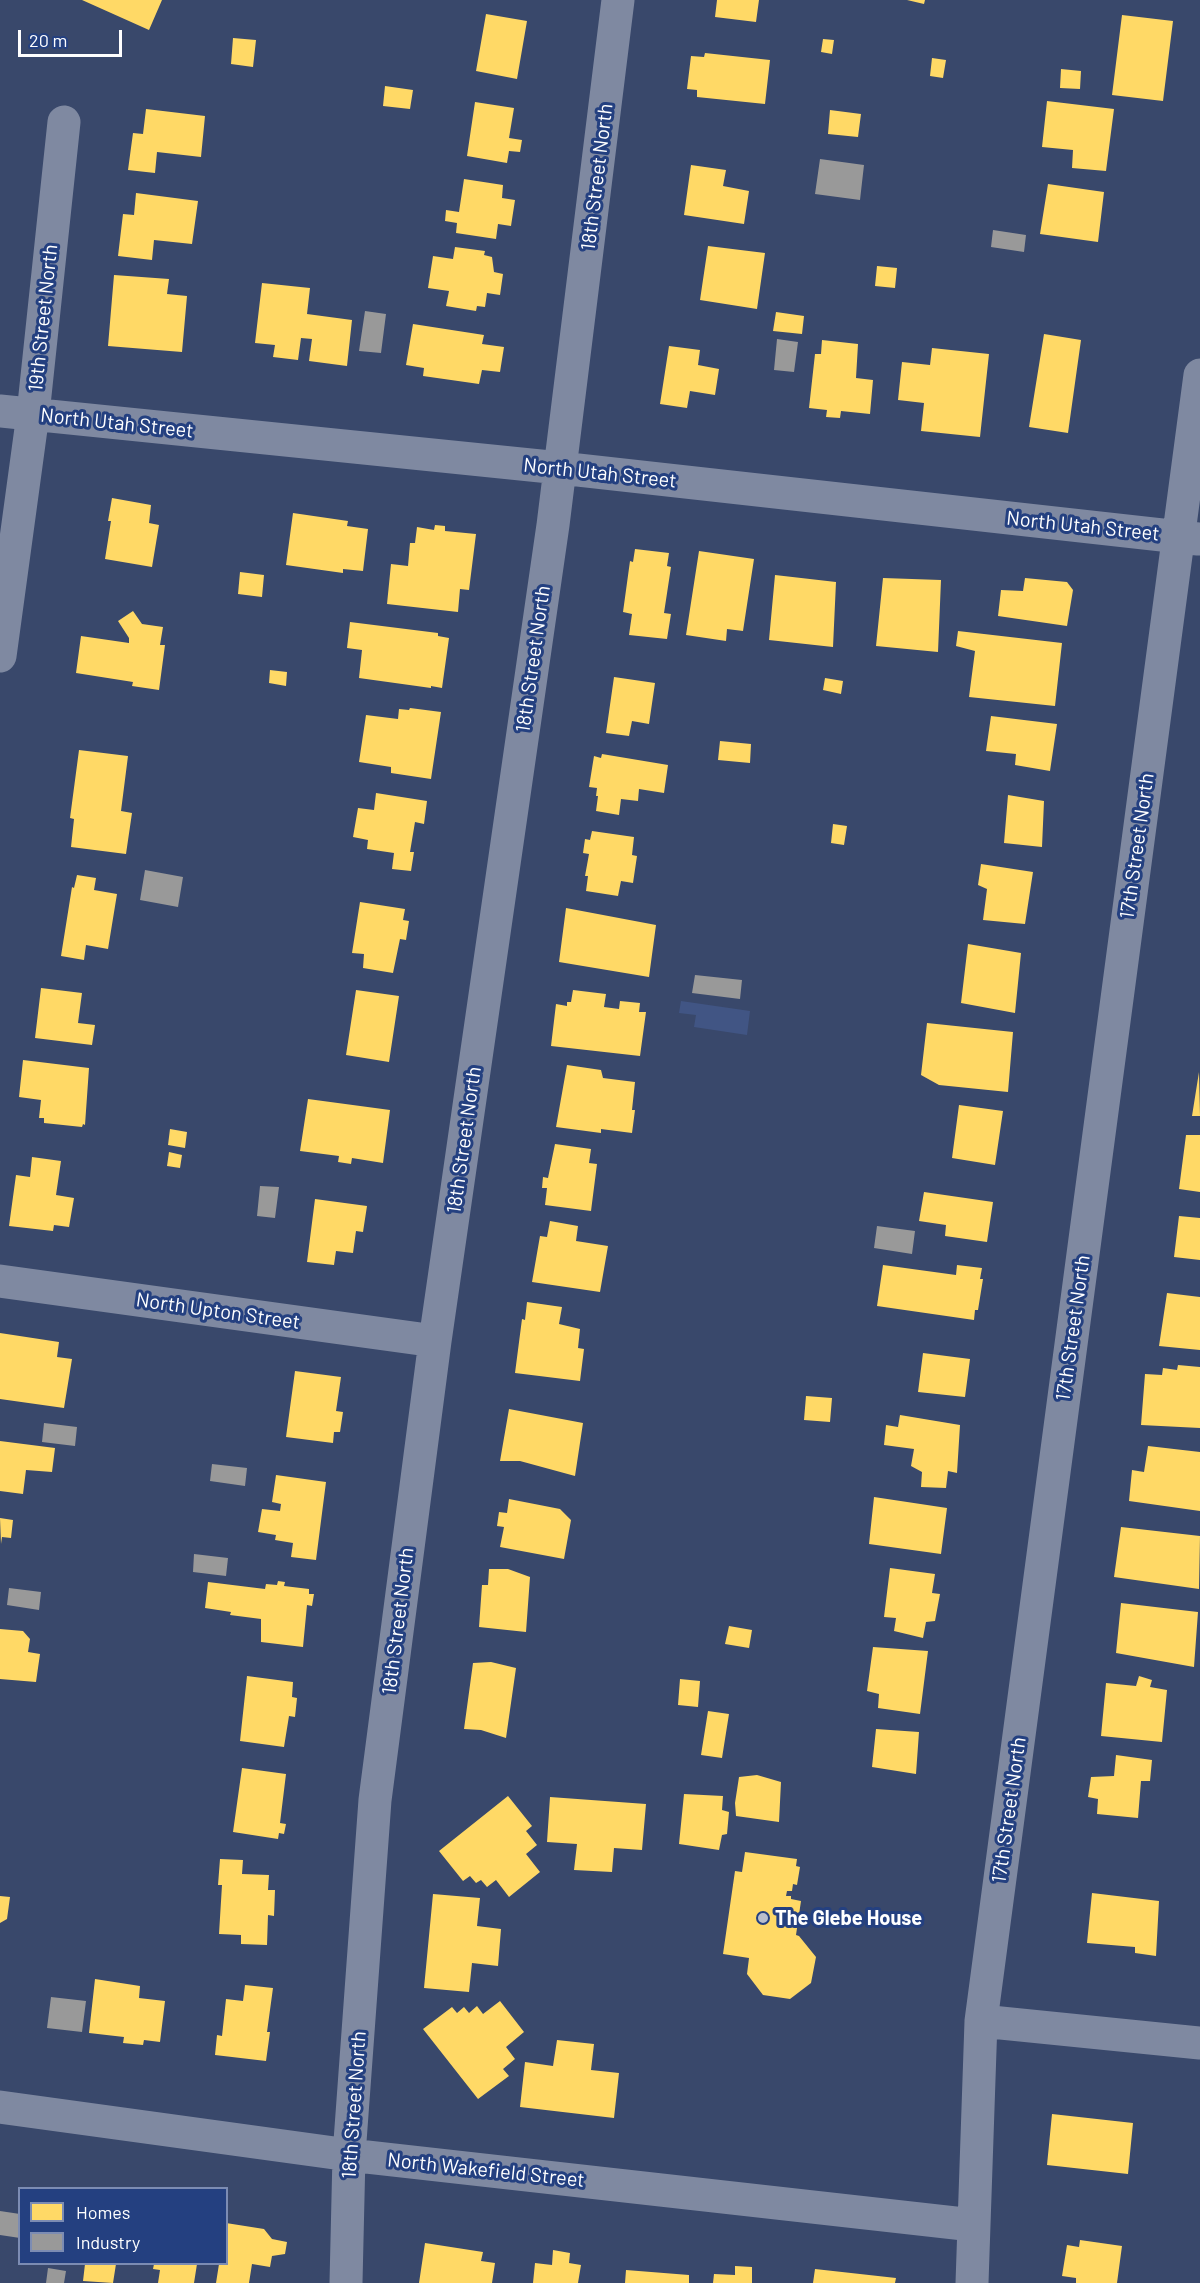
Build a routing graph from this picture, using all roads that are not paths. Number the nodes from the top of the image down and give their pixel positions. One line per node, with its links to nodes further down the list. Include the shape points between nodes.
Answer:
1 (618, 0): 6 (street, 18th Street North)
2 (64, 122): 5 (street, 19th Street North)
3 (1200, 375): 7 (street, 17th Street North)
4 (0, 411): 5 (street, North Utah Street)
5 (33, 414): 6 (street, North Utah Street); 8 (street, 19th Street North)
6 (560, 468): 7 (street, North Utah Street); 10 (street, 18th Street North)
7 (1189, 538): 11 (street, 17th Street North)
8 (0, 657)
9 (0, 1281): 10 (street, North Upton Street)
10 (435, 1341): 14 (street, 18th Street North, via 375,1800)
11 (981, 2022): 12 (street); 15 (street, 17th Street North)
12 (1200, 2043)
13 (0, 2107): 14 (street, North Wakefield Street)
14 (350, 2155): 15 (street, North Wakefield Street); 16 (street, 18th Street North)
15 (973, 2225): 17 (street, 17th Street North)
16 (346, 2283)
17 (972, 2283)

